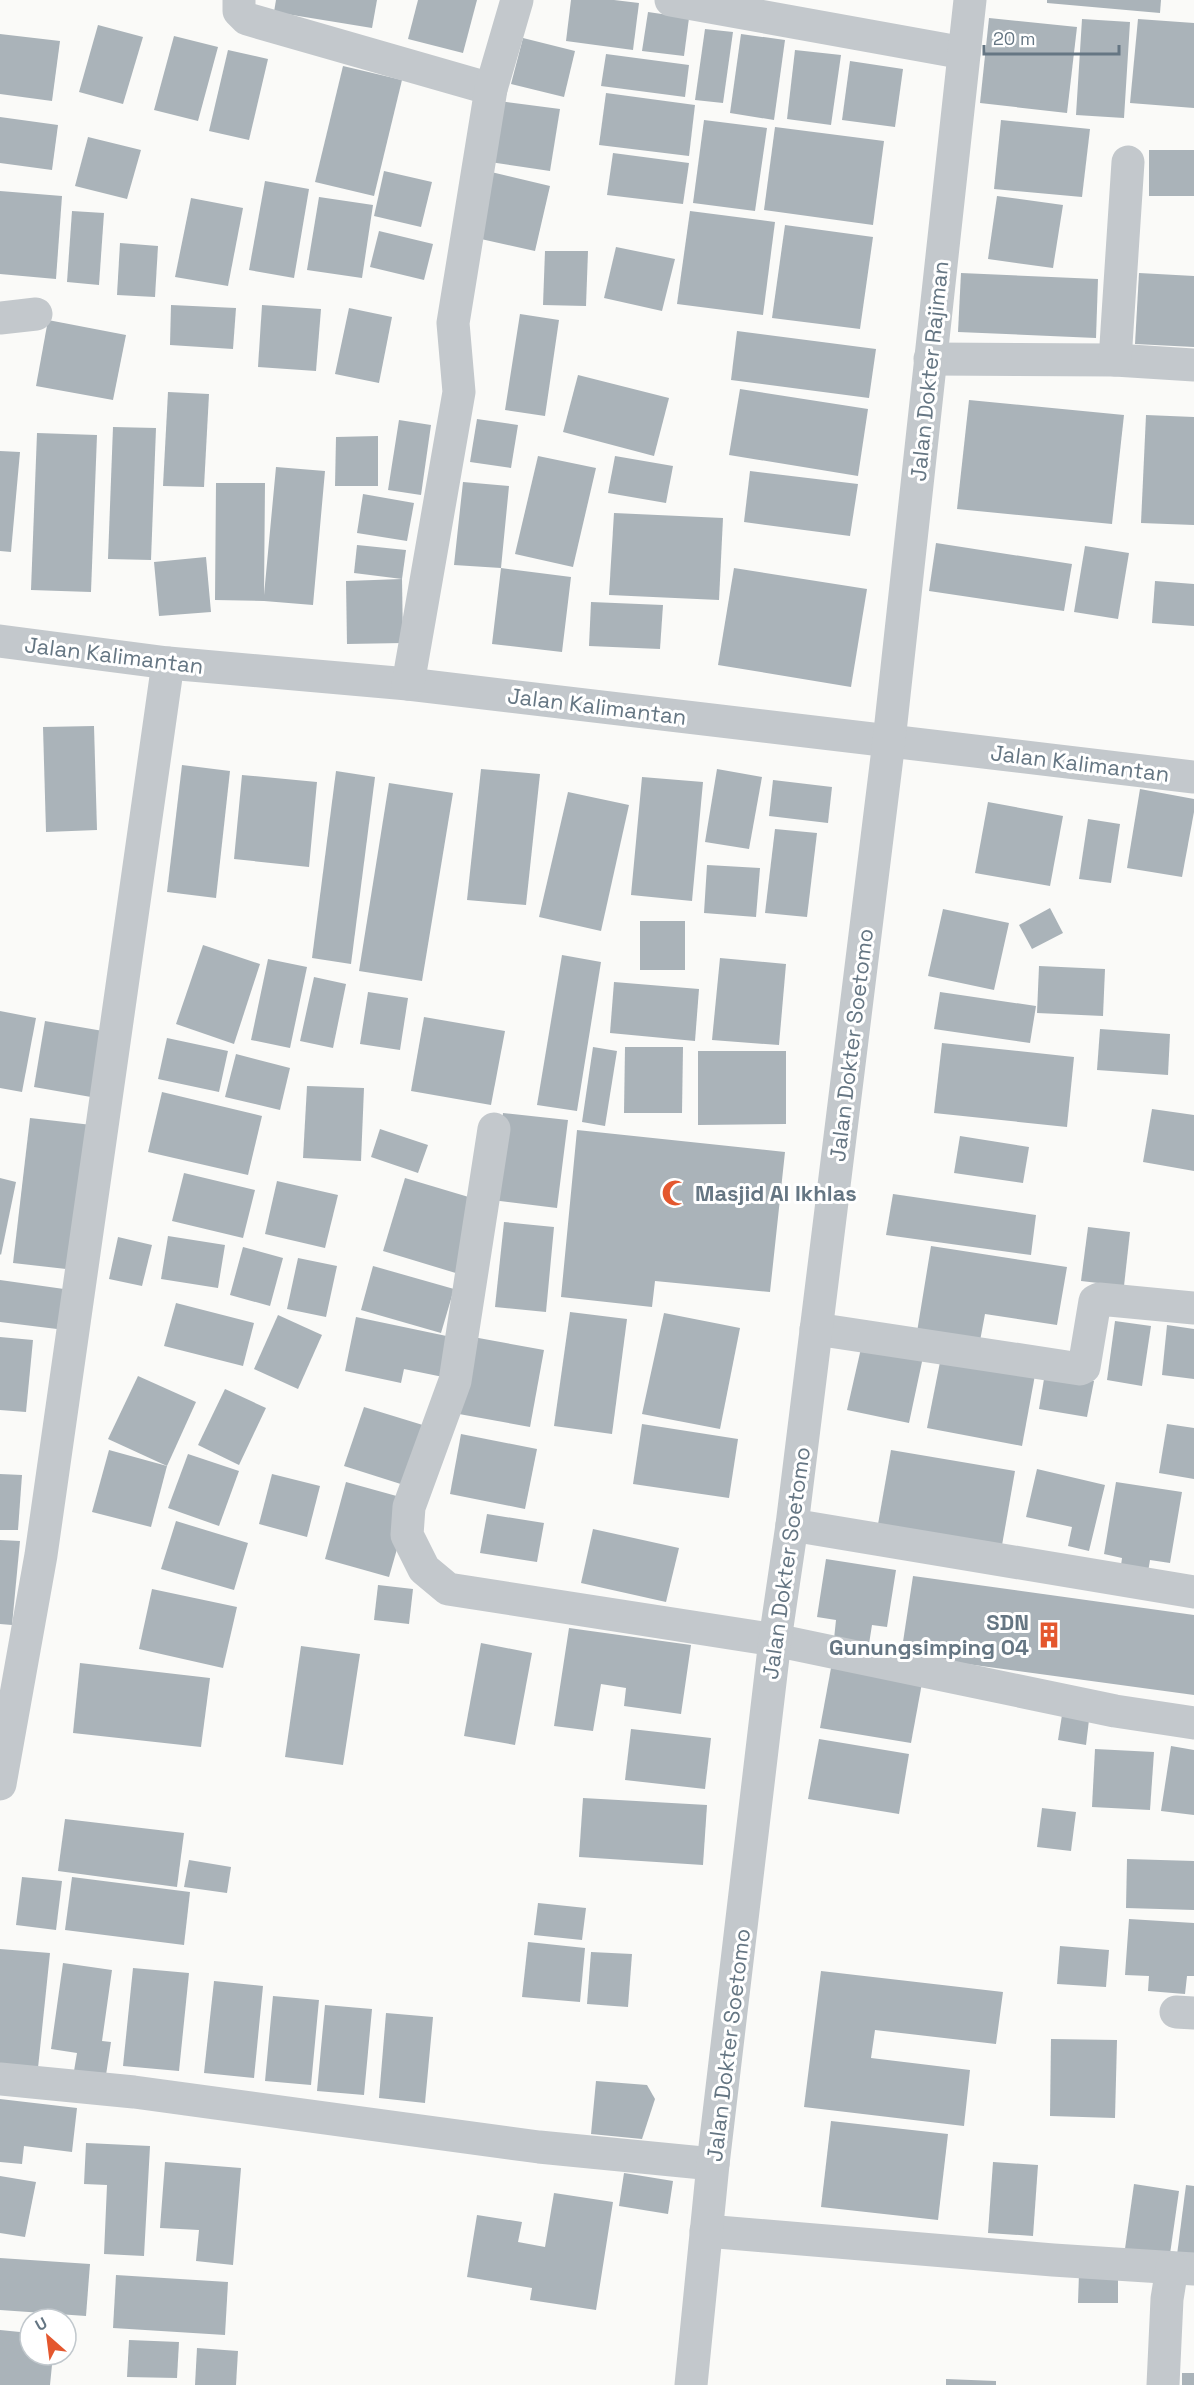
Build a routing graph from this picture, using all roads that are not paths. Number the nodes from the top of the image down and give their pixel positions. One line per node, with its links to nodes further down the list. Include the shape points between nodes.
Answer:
1 (239, 0): 6 (street, via 239,11 247,19)
2 (517, 0): 6 (street)
3 (671, 0): 5 (street)
4 (970, 0): 5 (street, Jalan Dokter Rajiman)
5 (964, 53): 10 (street, Jalan Dokter Rajiman)
6 (491, 89): 15 (street, via 453,323 459,392)
7 (1128, 162): 11 (street)
8 (36, 314): 9 (street)
9 (0, 318)
10 (930, 359): 11 (street); 16 (street, Jalan Dokter Rajiman)
11 (1115, 360): 12 (street)
12 (1194, 365)
13 (0, 641): 14 (street, Jalan Kalimantan)
14 (168, 663): 15 (street, Jalan Kalimantan); 23 (street, via 41,1555)
15 (408, 684): 16 (street, Jalan Kalimantan)
16 (889, 741): 17 (street, Jalan Kalimantan); 20 (street, Jalan Dokter Soetomo)
17 (1194, 777)
18 (494, 1129): 24 (street, via 455,1381 409,1507 407,1535 424,1569 448,1588)
19 (1194, 1308): 20 (street, via 1095,1301 1084,1367 1080,1369)
20 (816, 1329): 21 (street, Jalan Dokter Soetomo)
21 (792, 1525): 22 (street); 24 (street, Jalan Dokter Soetomo)
22 (1194, 1592)
23 (14, 1629): 26 (street)
24 (775, 1640): 25 (street, via 1115,1711); 28 (street, Jalan Dokter Soetomo)
25 (1194, 1723)
26 (0, 1784)
27 (0, 2079): 28 (street, via 134,2092 539,2147)
28 (713, 2164): 29 (street, Jalan Dokter Soetomo)
29 (706, 2231): 30 (street); 31 (street, Jalan Dokter Soetomo)
30 (1183, 2268): 32 (street, via 1167,2299)
31 (691, 2385)
32 (1163, 2385)

